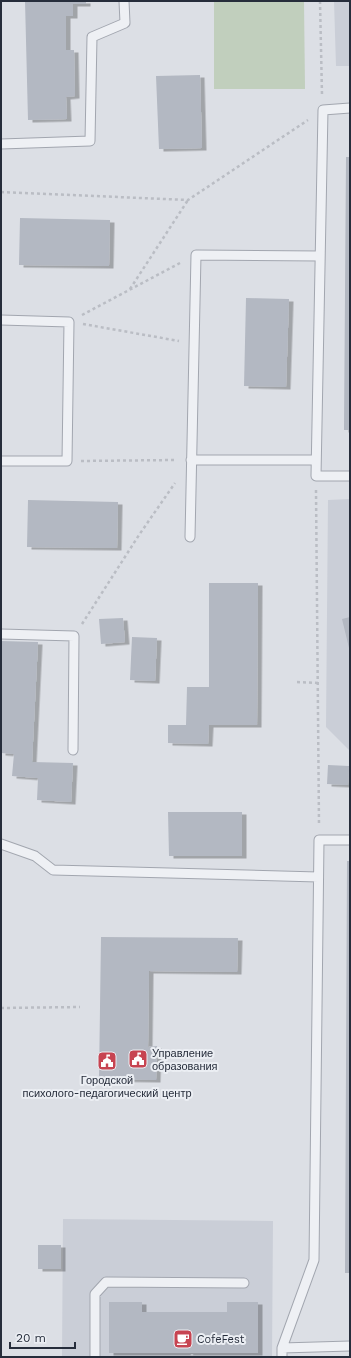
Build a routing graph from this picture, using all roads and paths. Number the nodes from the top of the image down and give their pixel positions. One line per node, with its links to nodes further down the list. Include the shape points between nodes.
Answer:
1 (124, 1): 5 (lane, via 125,23 92,37 90,141)
2 (320, 1): 4 (path)
3 (350, 108): 4 (lane)
4 (323, 110): 7 (path); 9 (lane)
5 (1, 144)
6 (1, 192): 7 (path)
7 (188, 200): 10 (path)
8 (196, 255): 9 (lane); 10 (path); 13 (lane)
9 (320, 256): 15 (lane)
10 (129, 290): 12 (path)
11 (1, 320): 12 (lane)
12 (69, 322): 13 (path); 17 (lane)
13 (194, 343): 14 (lane)
14 (191, 460): 15 (lane); 17 (path); 20 (lane); 22 (path)
15 (316, 460): 18 (lane)
16 (1, 461): 17 (lane)
17 (67, 461)
18 (316, 476): 19 (lane); 24 (path)
19 (350, 476)
20 (190, 537)
21 (1, 634): 22 (lane)
22 (74, 636): 25 (lane)
23 (297, 682): 24 (path)
24 (318, 683): 26 (path)
25 (73, 750)
26 (319, 840): 27 (lane); 29 (lane)
27 (350, 840)
28 (1, 844): 29 (lane, via 35,856 53,870)
29 (318, 876): 35 (lane, via 314,1260)
30 (80, 1007): 31 (path)
31 (1, 1008)
32 (244, 1282): 36 (lane, via 106,1282 95,1294)
33 (350, 1346): 35 (lane)
34 (192, 1353): 37 (path)
35 (282, 1353)
36 (95, 1357)
37 (192, 1357)

